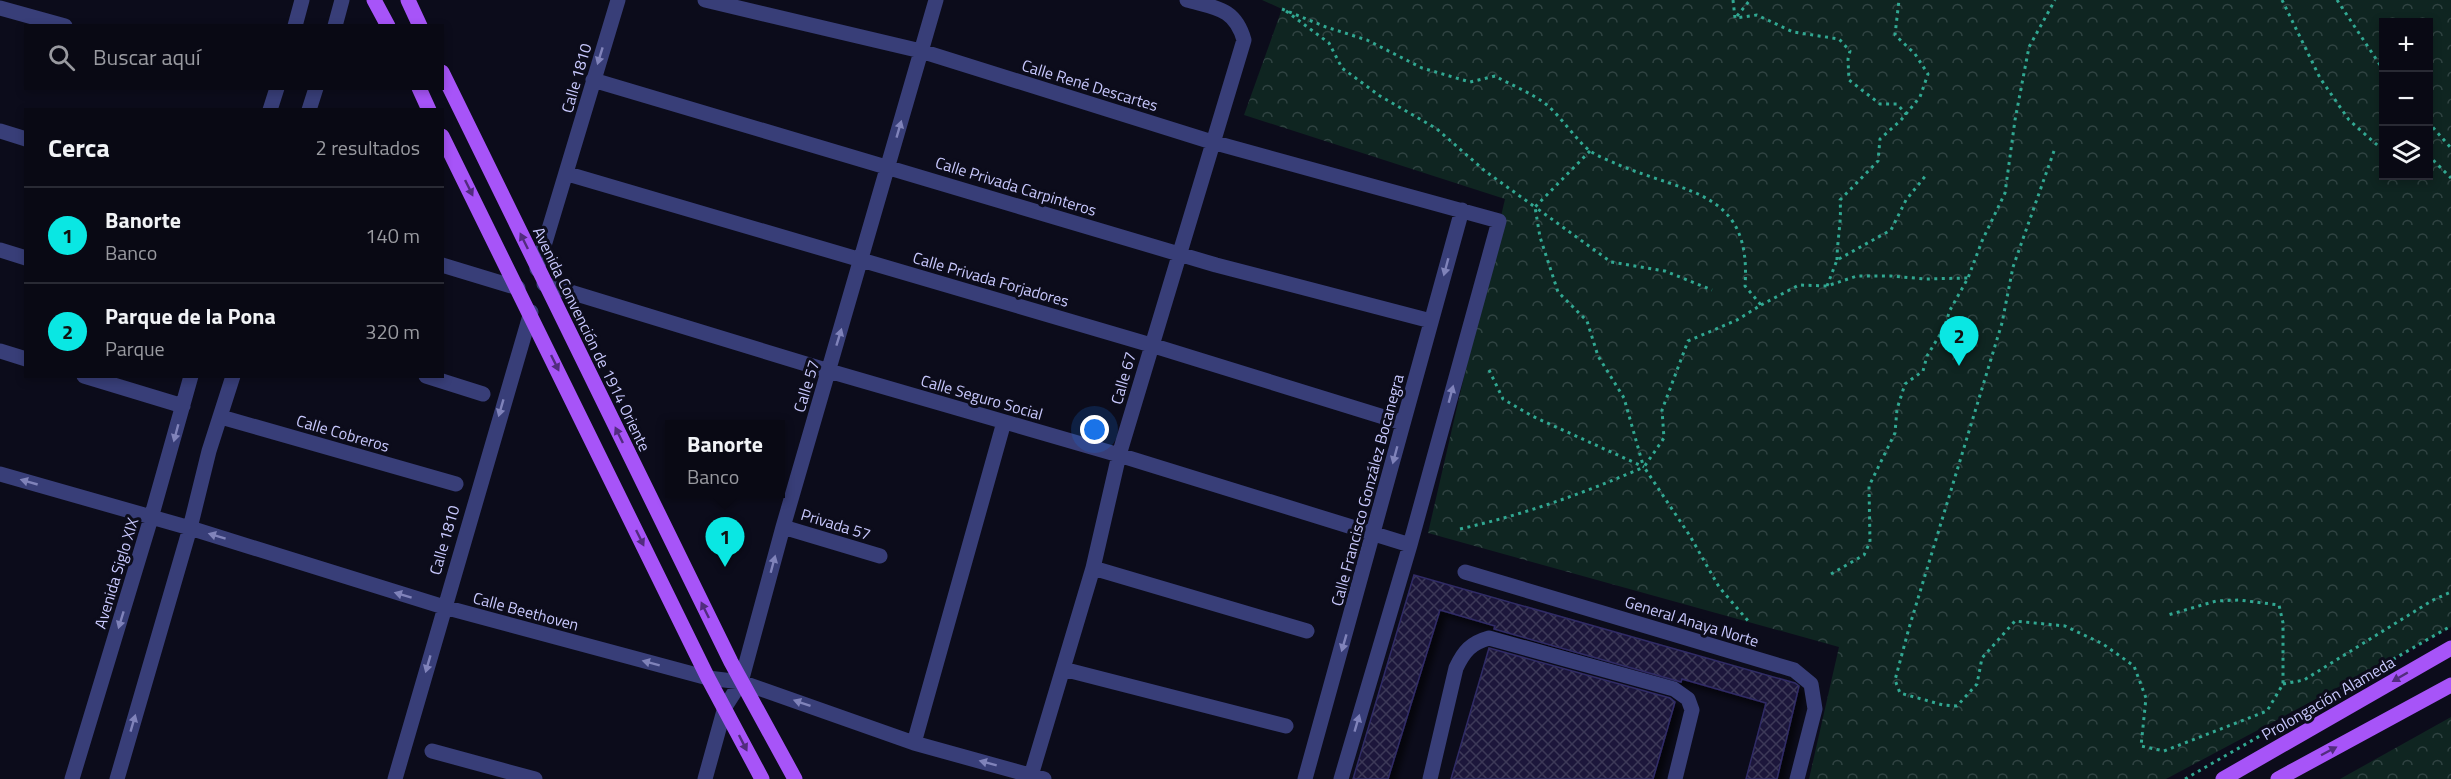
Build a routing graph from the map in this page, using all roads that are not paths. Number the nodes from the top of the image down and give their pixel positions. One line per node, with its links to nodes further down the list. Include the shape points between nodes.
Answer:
1 (302, 0): 11 (street)
2 (342, 0): 12 (street)
3 (374, 0): 13 (main road)
4 (408, 0): 14 (main road)
5 (618, 0): 17 (street, Calle 1810, one-way to 17)
6 (705, 0): 15 (street, Calle René Descartes)
7 (936, 0): 15 (street, Calle 57)
8 (1187, 0): 27 (street, Calle 67, via 1223,10 1239,23 1244,40)
9 (0, 8): 10 (street)
10 (58, 24)
11 (296, 24)
12 (335, 24)
13 (387, 24)
14 (419, 24)
15 (921, 51): 27 (street, Calle René Descartes); 28 (street, Calle 57, one-way to 15)
16 (444, 76): 36 (main road, Avenida Convención de 1914 Oriente, one-way to 16)
17 (593, 80): 28 (street, Calle Privada Carpinteros); 29 (street, Calle 1810)
18 (276, 90): 21 (street)
19 (315, 90): 22 (street)
20 (420, 90): 23 (main road)
21 (271, 108)
22 (310, 108)
23 (428, 108)
24 (0, 132): 25 (street)
25 (24, 138)
26 (444, 140): 38 (main road, one-way to 38)
27 (1212, 142): 30 (street, Calle René Descartes); 32 (street, Calle 67)
28 (888, 167): 32 (street, Calle Privada Carpinteros); 34 (street, Calle 57)
29 (568, 174): 34 (street, Calle Privada Forjadores); 36 (street, Calle 1810)
30 (1462, 210): 40 (street, Calle Francisco González Bocanegra, one-way to 40); 61 (street, Calle René Descartes, one-way to 30, via 1499,221)
31 (0, 250): 33 (street)
32 (1178, 253): 40 (street, Calle Privada Carpinteros); 41 (street, Calle 67)
33 (24, 257)
34 (862, 260): 41 (street, Calle Privada Forjadores); 44 (street, Calle 57, one-way to 34)
35 (444, 266): 38 (street)
36 (537, 269): 37 (main road, Avenida Convención de 1914 Oriente)
37 (544, 284): 44 (street, Calle Seguro Social); 70 (main road, Avenida Convención de 1914 Oriente, one-way to 37)
38 (518, 288): 39 (main road)
39 (531, 312): 65 (street, Calle 1810, one-way to 65); 69 (main road, one-way to 69)
40 (1431, 321): 53 (street, Calle Francisco González Bocanegra)
41 (1151, 345): 53 (street, Calle Privada Forjadores); 54 (street, Calle 67)
42 (0, 351): 43 (street)
43 (24, 358)
44 (829, 371): 52 (street, Calle Seguro Social); 58 (street, Calle 57)
45 (91, 378): 50 (street)
46 (190, 378): 50 (street, Avenida Siglo XIX)
47 (231, 378): 51 (street)
48 (432, 378): 49 (street)
49 (483, 394)
50 (183, 406): 57 (street, Avenida Siglo XIX, one-way to 57)
51 (221, 417): 56 (street, Calle Cobreros); 59 (street)
52 (1004, 422): 54 (street, Calle Seguro Social); 74 (street)
53 (1403, 423): 60 (street, Calle Francisco González Bocanegra, one-way to 60)
54 (1119, 455): 60 (street, Calle Seguro Social); 63 (street, Calle 67)
55 (0, 474): 57 (street, Calle Beethoven, one-way to 55)
56 (456, 484)
57 (152, 518): 59 (street, Calle Beethoven); 77 (street, Avenida Siglo XIX, one-way to 77)
58 (783, 527): 62 (street, Privada 57); 70 (street, Calle 57, one-way to 58)
59 (190, 528): 65 (street, Calle Beethoven, one-way to 59); 78 (street, one-way to 59)
60 (1373, 534): 61 (street, Calle Seguro Social); 84 (street, Calle Francisco González Bocanegra, one-way to 84)
61 (1410, 545): 85 (street, one-way to 61)
62 (880, 556)
63 (1094, 568): 66 (street); 68 (street, Calle 67)
64 (1465, 572): 88 (street, General Anaya Norte, via 1794,670 1811,684 1815,709)
65 (444, 608): 69 (street, Calle Beethoven, one-way to 65); 79 (street, Calle 1810, one-way to 79)
66 (1307, 631)
67 (2451, 648): 89 (main road, Prolongación Alameda, one-way to 89)
68 (1063, 669): 73 (street); 76 (street, Calle 67)
69 (708, 678): 70 (street, Calle Beethoven); 72 (main road)
70 (741, 682): 72 (street, Calle 57); 74 (street, Calle Beethoven, one-way to 70); 83 (main road, Avenida Convención de 1914 Oriente)
71 (2451, 685): 90 (main road, one-way to 71)
72 (725, 707): 81 (street, Calle 57); 82 (main road, one-way to 82)
73 (1286, 726)
74 (914, 743): 76 (street, Calle Beethoven, one-way to 74)
75 (432, 751): 80 (street)
76 (1035, 778)
77 (72, 779)
78 (117, 779)
79 (395, 779)
80 (535, 779)
81 (705, 779)
82 (762, 779)
83 (795, 779)
84 (1305, 779)
85 (1341, 779)
86 (1430, 779): 87 (street, via 1463,651 1476,641 1489,638 1674,689 1688,699 1692,710)
87 (1675, 779)
88 (1797, 779)
89 (2223, 779)
90 (2278, 779)

